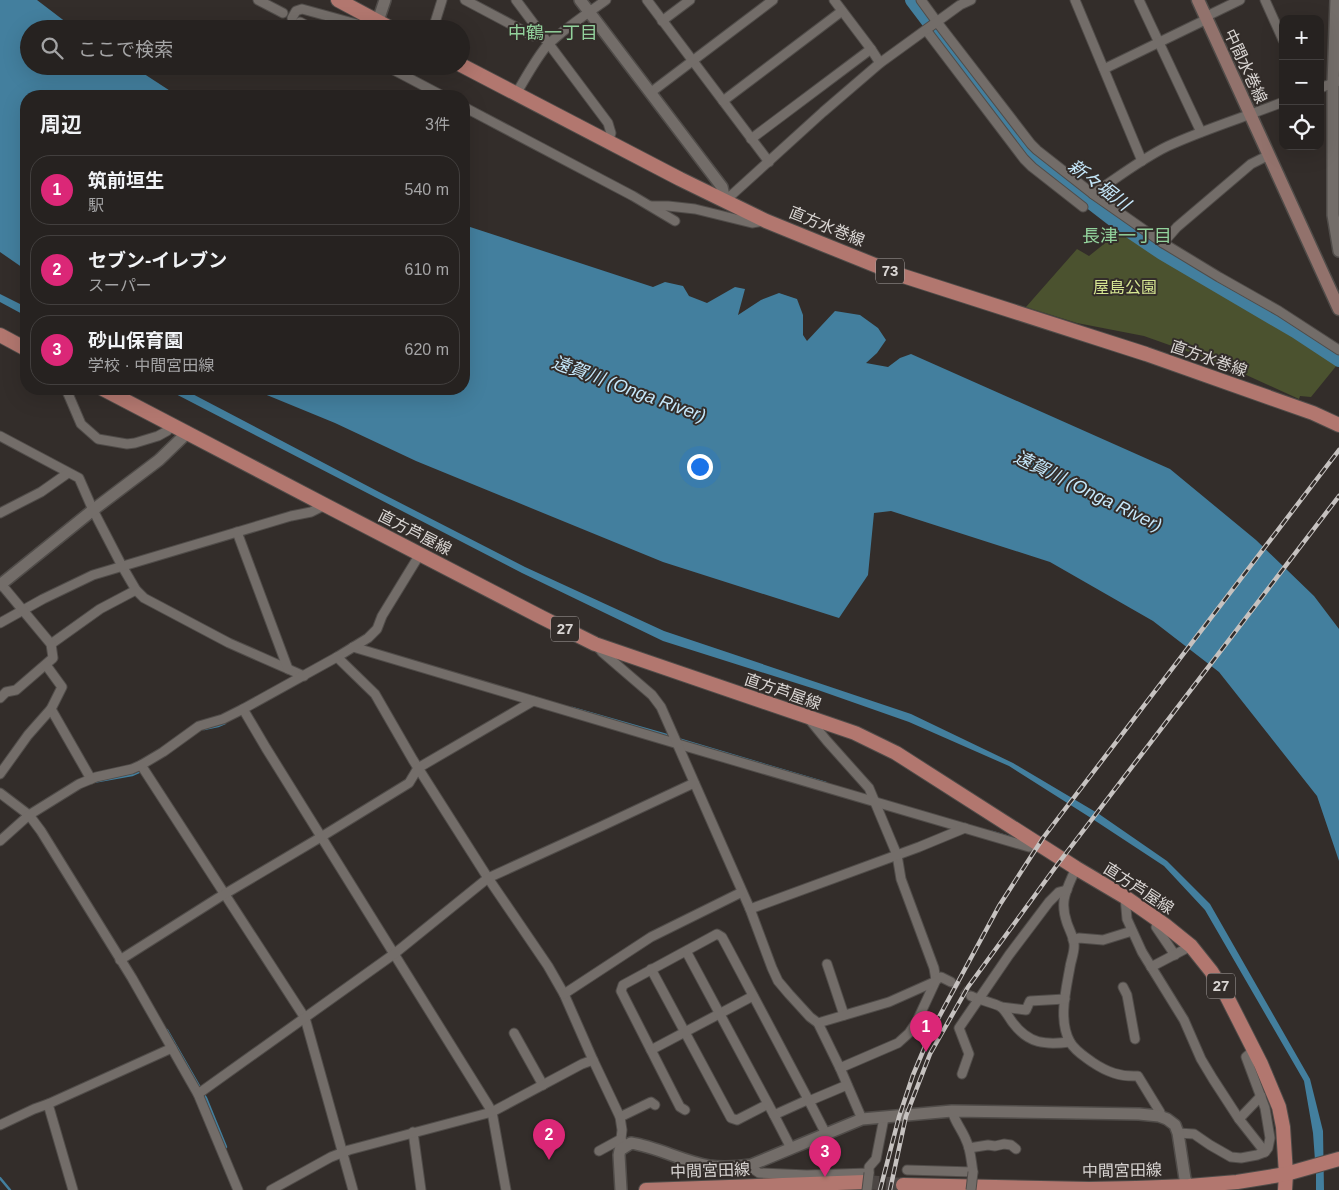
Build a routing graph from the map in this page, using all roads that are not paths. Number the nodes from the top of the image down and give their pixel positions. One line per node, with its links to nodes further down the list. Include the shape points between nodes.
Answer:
1 (258, 0): 25 (street)
2 (338, 0): 28 (main road)
3 (385, 0): 29 (street)
4 (442, 0): 30 (street)
5 (464, 0): 34 (street, via 533,36)
6 (516, 0): 34 (street)
7 (580, 0): 23 (street)
8 (606, 0): 23 (street)
9 (647, 0): 31 (street)
10 (690, 0): 31 (street)
11 (774, 0): 38 (street)
12 (834, 0): 22 (street)
13 (921, 0): 32 (street)
14 (971, 0): 21 (street)
15 (1076, 0): 40 (street)
16 (1139, 0): 35 (street)
17 (1198, 0): 24 (main road, 中間水巻線)
18 (1240, 0): 24 (street)
19 (1265, 0): 33 (street)
20 (1336, 0): 43 (street)
21 (958, 2): 32 (street)
22 (842, 11): 37 (street); 48 (street)
23 (589, 13): 36 (street); 46 (street)
24 (1206, 17): 35 (street); 51 (main road, 中間水巻線)
25 (292, 18): 26 (street); 27 (street, via 296,11 302,9)
26 (296, 20)
27 (351, 20)
28 (371, 20)
29 (383, 20)
30 (436, 20)
31 (662, 21): 38 (street)
32 (932, 26): 39 (street); 58 (street, via 1031,144); 61 (street, via 1024,159)
33 (1279, 31)
34 (543, 35): 36 (street)
35 (1159, 43): 40 (street); 52 (street)
36 (549, 44): 47 (street); 54 (street, via 608,123 611,133)
37 (871, 49): 39 (street); 53 (street)
38 (692, 61): 46 (street); 48 (street)
39 (880, 63): 57 (street)
40 (1104, 69): 56 (street)
41 (470, 70): 47 (main road, 直方水巻線 / 73)
42 (403, 75): 45 (street)
43 (1336, 82): 44 (street); 65 (street, via 1333,215)
44 (1324, 86)
45 (432, 90)
46 (650, 93): 59 (street, via 722,187)
47 (516, 94): 54 (main road, 直方水巻線 / 73)
48 (723, 101): 53 (street)
49 (1279, 104): 51 (street)
50 (470, 110): 60 (street)
51 (1251, 114): 52 (street); 55 (main road, 中間水巻線)
52 (1201, 132): 56 (street)
53 (751, 139): 57 (street)
54 (608, 142): 59 (main road, 直方水巻線 / 73)
55 (1269, 155): 64 (street, via 1251,164 1177,227); 66 (main road, 中間水巻線)
56 (1142, 161): 58 (street)
57 (769, 162): 59 (street)
58 (1093, 194): 64 (street)
59 (725, 201): 63 (main road, 直方水巻線 / 73)
60 (650, 206): 62 (street); 63 (street, via 695,209 752,223)
61 (1083, 207)
62 (675, 221)
63 (766, 221): 73 (main road, 直方水巻線 / 73, via 897,274 1146,354 1314,413)
64 (1163, 243): 69 (street)
65 (1339, 251)
66 (1339, 309)
67 (0, 335): 68 (main road)
68 (20, 346)
69 (1339, 350)
70 (69, 395): 72 (street, via 81,424 98,439 135,443 158,436)
71 (114, 395): 72 (main road, 直方芦屋線 / 27)
72 (172, 425): 74 (main road, 直方芦屋線 / 27)
73 (1339, 425)
74 (187, 432): 77 (main road, 直方芦屋線 / 27); 78 (street, via 159,460)
75 (0, 436): 76 (street)
76 (68, 473): 78 (street, via 79,478); 79 (street, via 41,492)
77 (325, 505): 80 (street, via 311,512); 81 (main road, 直方芦屋線 / 27)
78 (93, 510): 82 (street); 83 (street)
79 (0, 513)
80 (237, 532): 82 (street); 92 (street)
81 (420, 554): 88 (main road, 直方芦屋線 / 27); 89 (street, via 376,629)
82 (122, 566): 84 (street); 85 (street, via 93,575)
83 (0, 585): 85 (street)
84 (136, 590): 87 (street, via 100,609); 92 (street, via 144,598 229,643)
85 (23, 610): 86 (street); 87 (street)
86 (0, 623)
87 (51, 644): 91 (street, via 53,658)
88 (596, 644): 98 (main road, 直方芦屋線 / 27); 100 (street, via 652,695 661,706)
89 (353, 647): 90 (street); 95 (street)
90 (337, 657): 93 (street); 102 (street, via 375,694)
91 (46, 665): 94 (street, via 16,690 6,692); 96 (street, via 62,687)
92 (288, 669): 93 (street)
93 (304, 676): 97 (street)
94 (0, 698)
95 (533, 701): 100 (street); 102 (street)
96 (52, 709): 103 (street); 104 (street)
97 (243, 709): 101 (street, via 199,726); 110 (street)
98 (809, 719): 99 (main road, 直方芦屋線 / 27); 99 (street)
99 (838, 738): 107 (street); 112 (main road, 直方芦屋線 / 27, via 855,734 896,753)
100 (678, 744): 105 (street); 107 (street)
101 (141, 765): 104 (street); 118 (street)
102 (418, 768): 110 (street, via 408,783); 115 (street)
103 (0, 774)
104 (91, 779): 108 (street)
105 (694, 783): 115 (street); 117 (street)
106 (0, 793): 108 (street)
107 (875, 802): 109 (street); 113 (street)
108 (29, 815): 111 (street); 128 (street)
109 (965, 828): 112 (street, via 1029,847); 113 (street)
110 (321, 837): 118 (street); 126 (street)
111 (0, 840)
112 (1037, 843): 114 (main road, 直方芦屋線 / 27)
113 (897, 855): 120 (street); 132 (street, via 901,879 934,968)
114 (1076, 868): 116 (street); 119 (main road, 直方芦屋線 / 27)
115 (488, 878): 126 (street); 135 (street)
116 (1067, 890): 123 (street, via 1064,907); 137 (street, via 1059,892 1049,902)
117 (742, 892): 120 (street); 135 (street, via 651,937)
118 (225, 894): 128 (street); 142 (street)
119 (1125, 897): 122 (street); 124 (main road, 直方芦屋線 / 27)
120 (750, 909): 143 (street, via 778,981)
121 (1156, 927): 127 (street)
122 (1132, 931): 123 (street, via 1103,940); 130 (street)
123 (1073, 940): 138 (street)
124 (1191, 946): 127 (street); 150 (main road, 直方芦屋線 / 27, via 1225,993)
125 (686, 951): 131 (street); 136 (street, via 717,934 722,937); 140 (street)
126 (394, 954): 142 (street); 164 (street)
127 (1175, 956): 130 (street)
128 (120, 960): 148 (street)
129 (826, 964): 141 (street)
130 (1151, 967): 170 (street, via 1184,1020 1201,1059)
131 (651, 969): 144 (street); 149 (street, via 623,985 621,991)
132 (935, 981): 133 (street, via 941,977); 141 (street, via 889,1002); 152 (street, via 909,1033 898,1042)
133 (951, 982)
134 (1124, 987): 146 (street)
135 (564, 994): 151 (street)
136 (753, 996): 140 (street); 158 (street)
137 (975, 998): 139 (street); 153 (street, via 958,1028 968,1054)
138 (1065, 999): 139 (street, via 1030,1001 1026,1010); 147 (street, via 1064,1017)
139 (1001, 1007): 147 (street, via 1020,1031 1032,1039 1051,1044)
140 (719, 1014): 144 (street); 160 (street)
141 (844, 1015): 143 (street)
142 (305, 1018): 156 (street); 180 (street)
143 (818, 1023): 152 (street)
144 (685, 1032): 149 (street); 160 (street, via 730,1118 737,1120)
145 (514, 1033): 155 (street)
146 (1135, 1039)
147 (1070, 1042): 166 (street, via 1105,1071 1138,1076 1160,1112)
148 (172, 1048): 156 (street); 159 (street)
149 (651, 1050): 162 (street, via 680,1107)
150 (1254, 1050): 157 (street, via 1246,1057); 186 (main road, 直方芦屋線 / 27, via 1279,1107)
151 (593, 1060): 155 (street); 167 (street)
152 (840, 1068): 154 (street)
153 (962, 1074)
154 (847, 1084): 158 (street); 169 (street)
155 (543, 1086): 164 (street)
156 (198, 1094): 191 (street)
157 (1260, 1096): 170 (street); 181 (street, via 1270,1138)
158 (809, 1101): 165 (street); 174 (street)
159 (48, 1104): 171 (street); 190 (street)
160 (768, 1104): 165 (street)
161 (655, 1105): 167 (street, via 651,1102)
162 (685, 1110)
163 (952, 1111): 166 (street); 168 (street); 177 (street)
164 (492, 1112): 172 (street); 195 (street)
165 (774, 1115): 176 (street)
166 (1159, 1116): 173 (street, via 1172,1122)
167 (620, 1117): 175 (street)
168 (884, 1118): 169 (street); 187 (street, via 876,1159 869,1167)
169 (862, 1119): 174 (street)
170 (1239, 1119): 181 (street)
171 (0, 1125)
172 (413, 1132): 180 (street); 194 (street)
173 (1178, 1133): 181 (street, via 1194,1134 1231,1157); 189 (street)
174 (826, 1134): 176 (street)
175 (623, 1143): 179 (street); 183 (street, via 637,1144 708,1166); 196 (street, via 618,1156)
176 (791, 1148): 183 (street)
177 (969, 1148): 178 (street, via 1004,1144); 185 (street)
178 (1016, 1149)
179 (599, 1151)
180 (343, 1152): 192 (street); 193 (street)
181 (1265, 1152)
182 (1339, 1159): 186 (main road, 中間宮田線)
183 (751, 1165): 187 (street, via 759,1174 807,1175)
184 (907, 1170): 185 (street)
185 (973, 1172): 198 (street, bridge)
186 (1291, 1172): 189 (main road, 中間宮田線); 199 (main road, 直方芦屋線 / 27)
187 (867, 1182): 197 (main road, 中間宮田線)
188 (903, 1185): 189 (main road, 中間宮田線)
189 (1188, 1188)
190 (73, 1190)
191 (238, 1190)
192 (271, 1190)
193 (353, 1190)
194 (420, 1190)
195 (506, 1190)
196 (621, 1190)
197 (646, 1190)
198 (971, 1190)
199 (1285, 1190)

